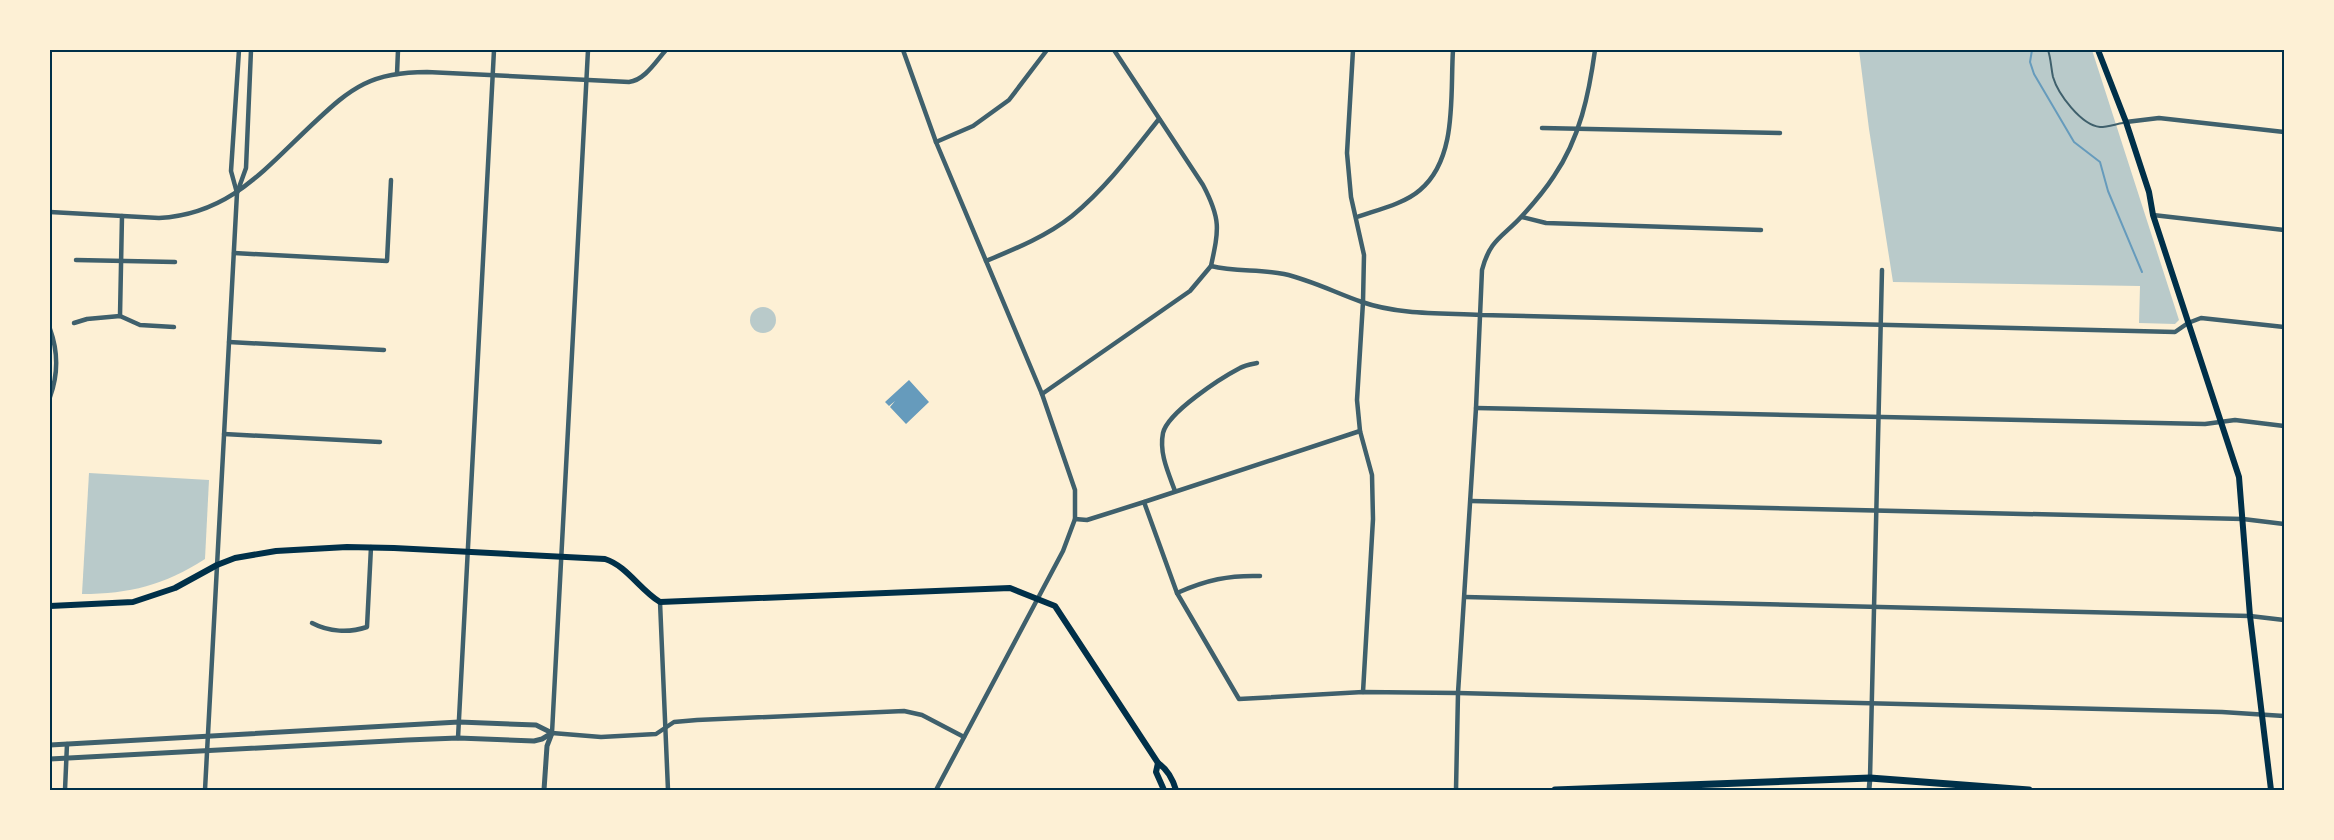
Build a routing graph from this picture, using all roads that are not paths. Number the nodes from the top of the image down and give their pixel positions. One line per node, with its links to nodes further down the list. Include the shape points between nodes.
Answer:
1 (238, 50): 26 (street, via 231,171)
2 (251, 50): 26 (street, via 246,168)
3 (398, 50): 15 (street)
4 (494, 50): 16 (street)
5 (588, 50): 17 (street)
6 (666, 50): 17 (street, via 636,82)
7 (903, 50): 24 (street)
8 (1047, 50): 24 (street, via 1009,100 973,126)
9 (1114, 50): 18 (street)
10 (1353, 50): 30 (street, via 1347,153)
11 (1453, 50): 30 (street, via 1448,131 1441,164 1420,190 1393,205)
12 (1595, 50): 21 (street)
13 (2048, 50): 19 (lane, via 2058,91 2078,115 2102,127)
14 (2098, 50): 19 (main road)
15 (397, 74): 16 (street); 26 (street, via 350,92)
16 (492, 76): 17 (street); 71 (street)
17 (586, 80): 72 (street)
18 (1160, 119): 37 (street, via 1112,179 1071,217 1032,241); 39 (street, via 1215,208 1218,233)
19 (2126, 122): 22 (street, via 2159,118); 28 (main road, via 2149,192)
20 (1542, 128): 21 (street)
21 (1578, 128): 23 (street); 31 (street, via 1555,176)
22 (2284, 132)
23 (1780, 133)
24 (936, 142): 37 (street)
25 (391, 180): 34 (street, via 387,261)
26 (237, 193): 29 (street, via 208,208 176,217); 34 (street)
27 (50, 212): 29 (street)
28 (2152, 215): 33 (street); 45 (main road)
29 (122, 216): 36 (street)
30 (1357, 217): 41 (street, via 1364,255)
31 (1522, 217): 32 (street, via 1546,224); 42 (street, via 1493,243 1486,256)
32 (1761, 230)
33 (2284, 230)
34 (234, 253): 50 (street)
35 (76, 260): 36 (street)
36 (120, 261): 38 (street); 43 (street)
37 (986, 261): 54 (street)
38 (175, 262)
39 (1211, 266): 41 (street, via 1284,274); 54 (street, via 1190,291)
40 (1881, 270): 46 (street)
41 (1363, 302): 42 (street, via 1412,311); 60 (street, via 1357,400)
42 (1481, 315): 46 (street); 56 (street)
43 (120, 316): 44 (street); 47 (street, via 140,325)
44 (74, 323)
45 (2188, 323): 46 (street, via 2175,332); 48 (street, via 2201,318); 58 (main road)
46 (1880, 324): 57 (street)
47 (174, 327)
48 (2284, 327)
49 (50, 329): 53 (street, via 56,363)
50 (229, 342): 51 (street); 61 (street)
51 (384, 350)
52 (1257, 363): 63 (street, via 1241,367 1172,417 1164,430 1162,446)
53 (52, 385): 55 (street)
54 (1042, 394): 67 (street, via 1076,490)
55 (50, 397)
56 (1476, 408): 57 (street); 64 (street)
57 (1878, 417): 58 (street); 66 (street)
58 (2222, 422): 59 (street); 68 (main road, via 2239,477)
59 (2284, 426)
60 (1360, 431): 63 (street); 84 (street, via 1372,475 1373,508)
61 (224, 434): 62 (street); 73 (street)
62 (380, 442)
63 (1175, 491): 65 (street)
64 (1471, 501): 66 (street); 77 (street)
65 (1144, 502): 67 (street, via 1087,520); 75 (street)
66 (1876, 510): 68 (street); 80 (street)
67 (1075, 519): 76 (street)
68 (2243, 519): 69 (street); 81 (main road)
69 (2284, 524)
70 (371, 547): 71 (main road); 73 (main road, via 255,554); 83 (street, via 367,627 332,630)
71 (468, 551): 72 (main road); 89 (street)
72 (563, 557): 78 (main road, via 612,561); 91 (street)
73 (217, 565): 79 (main road, via 176,588 133,602); 92 (street)
74 (1260, 576): 75 (street, via 1205,581)
75 (1177, 593): 84 (street, via 1239,699)
76 (1038, 597): 78 (main road, via 1010,588); 93 (street); 100 (main road, via 1055,606)
77 (1465, 597): 80 (street); 85 (street)
78 (660, 602): 90 (street)
79 (50, 606)
80 (1874, 606): 81 (street); 86 (street)
81 (2250, 616): 82 (street); 87 (main road)
82 (2284, 620)
83 (312, 623)
84 (1362, 692): 85 (street)
85 (1458, 693): 86 (street); 109 (street)
86 (1872, 702): 87 (street); 101 (street)
87 (2262, 713): 88 (street); 113 (main road)
88 (2284, 716)
89 (459, 722): 91 (street, via 536,725); 92 (street); 94 (street)
90 (665, 729): 91 (street, via 656,734 601,737); 93 (street, via 675,722 697,720 904,711 922,715); 105 (street)
91 (552, 733): 94 (street, via 534,741); 104 (street, via 547,746)
92 (208, 737): 95 (street); 97 (street)
93 (964, 737): 106 (street)
94 (458, 738): 97 (street)
95 (67, 744): 96 (street); 98 (street)
96 (50, 745)
97 (207, 751): 98 (street); 103 (street)
98 (68, 758): 99 (street); 102 (street)
99 (50, 759)
100 (1158, 763): 107 (main road, via 1156,771); 108 (main road)
101 (1870, 778): 110 (main road); 111 (street); 112 (main road)
102 (65, 790)
103 (205, 790)
104 (544, 790)
105 (668, 790)
106 (936, 790)
107 (1164, 790)
108 (1176, 790)
109 (1456, 790)
110 (1555, 790)
111 (1869, 790)
112 (2029, 790)
113 (2271, 790)

